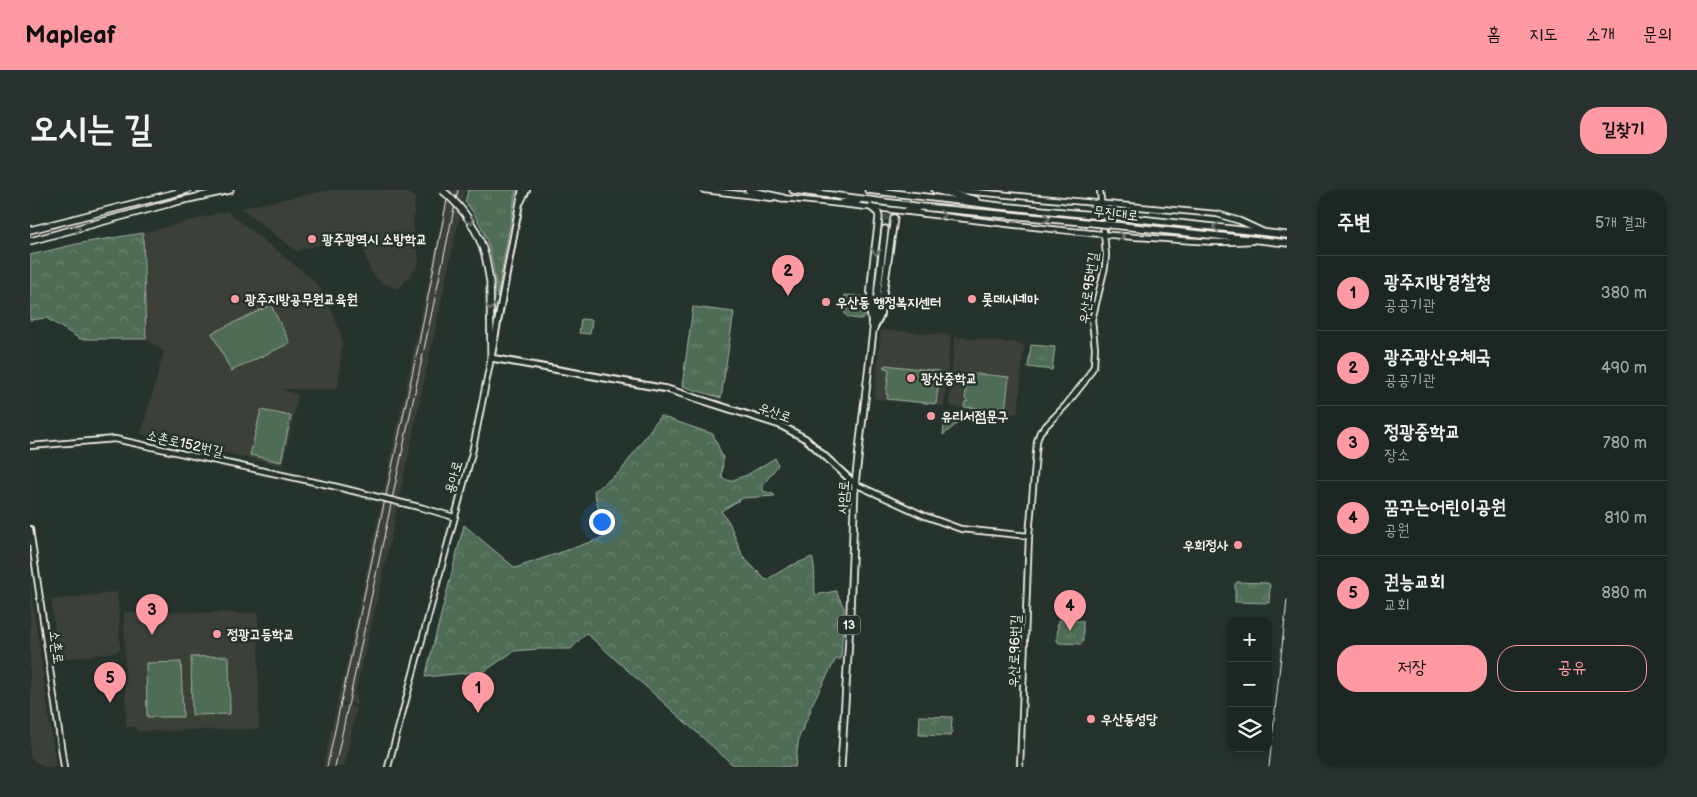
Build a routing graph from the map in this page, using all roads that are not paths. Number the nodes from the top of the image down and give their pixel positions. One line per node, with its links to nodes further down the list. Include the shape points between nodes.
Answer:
1 (185, 190): 26 (main road)
2 (230, 190): 30 (main road, one-way to 2)
3 (442, 190): 34 (main road, one-way to 34, bridge, via 460,206 483,246 490,282)
4 (522, 190): 16 (main road, 용아로)
5 (527, 190): 16 (street)
6 (704, 190): 14 (street)
7 (748, 190): 14 (main road)
8 (793, 190): 15 (main road, 무진대로)
9 (868, 190): 19 (main road, 무진대로)
10 (935, 190): 19 (main road)
11 (953, 190): 13 (street, 무진대로)
12 (1100, 190): 18 (street, 우산로95번길)
13 (1011, 193): 18 (street, 무진대로)
14 (783, 198): 17 (street, 무진대로)
15 (868, 200): 17 (main road); 21 (main road, 무진대로)
16 (520, 203): 34 (main road, 용아로)
17 (842, 203): 20 (street, 무진대로)
18 (1101, 203): 27 (street, 무진대로, via 1217,214); 28 (street, 우산로95번길)
19 (1000, 206): 27 (main road, 무진대로, one-way to 19, bridge)
20 (871, 207): 22 (street, 무진대로); 24 (main road, via 879,216)
21 (922, 207): 22 (main road); 31 (main road, 무진대로, one-way to 31, bridge)
22 (906, 211): 23 (street); 28 (street, 무진대로, one-way to 28)
23 (894, 218): 25 (main road)
24 (879, 226): 25 (main road, via 885,224); 33 (main road, one-way to 33, via 870,305)
25 (889, 229): 33 (main road, via 880,316)
26 (30, 230)
27 (1265, 232): 29 (main road, 무진대로)
28 (1104, 234): 31 (street, 무진대로, one-way to 31, via 1215,242); 39 (street, 우산로95번길, via 1105,267 1092,320 1094,366 1038,436)
29 (1287, 235)
30 (30, 241)
31 (1264, 241): 32 (main road, 무진대로)
32 (1287, 243)
33 (874, 328): 36 (main road, 사암로 / 13)
34 (491, 358): 36 (main road, 우산로, via 667,389 780,425 806,439); 37 (street, 용아로, via 480,422)
35 (30, 446): 37 (street, 소촌로152번길, bridge, via 115,438 333,486)
36 (855, 484): 39 (street, 우산로, via 961,529); 42 (main road, 사암로 / 13)
37 (454, 517): 41 (street, 용아로)
38 (30, 529): 40 (street, 소촌로)
39 (1028, 536): 43 (street, 우산로96번길)
40 (64, 767)
41 (388, 767)
42 (841, 767)
43 (1020, 767)

